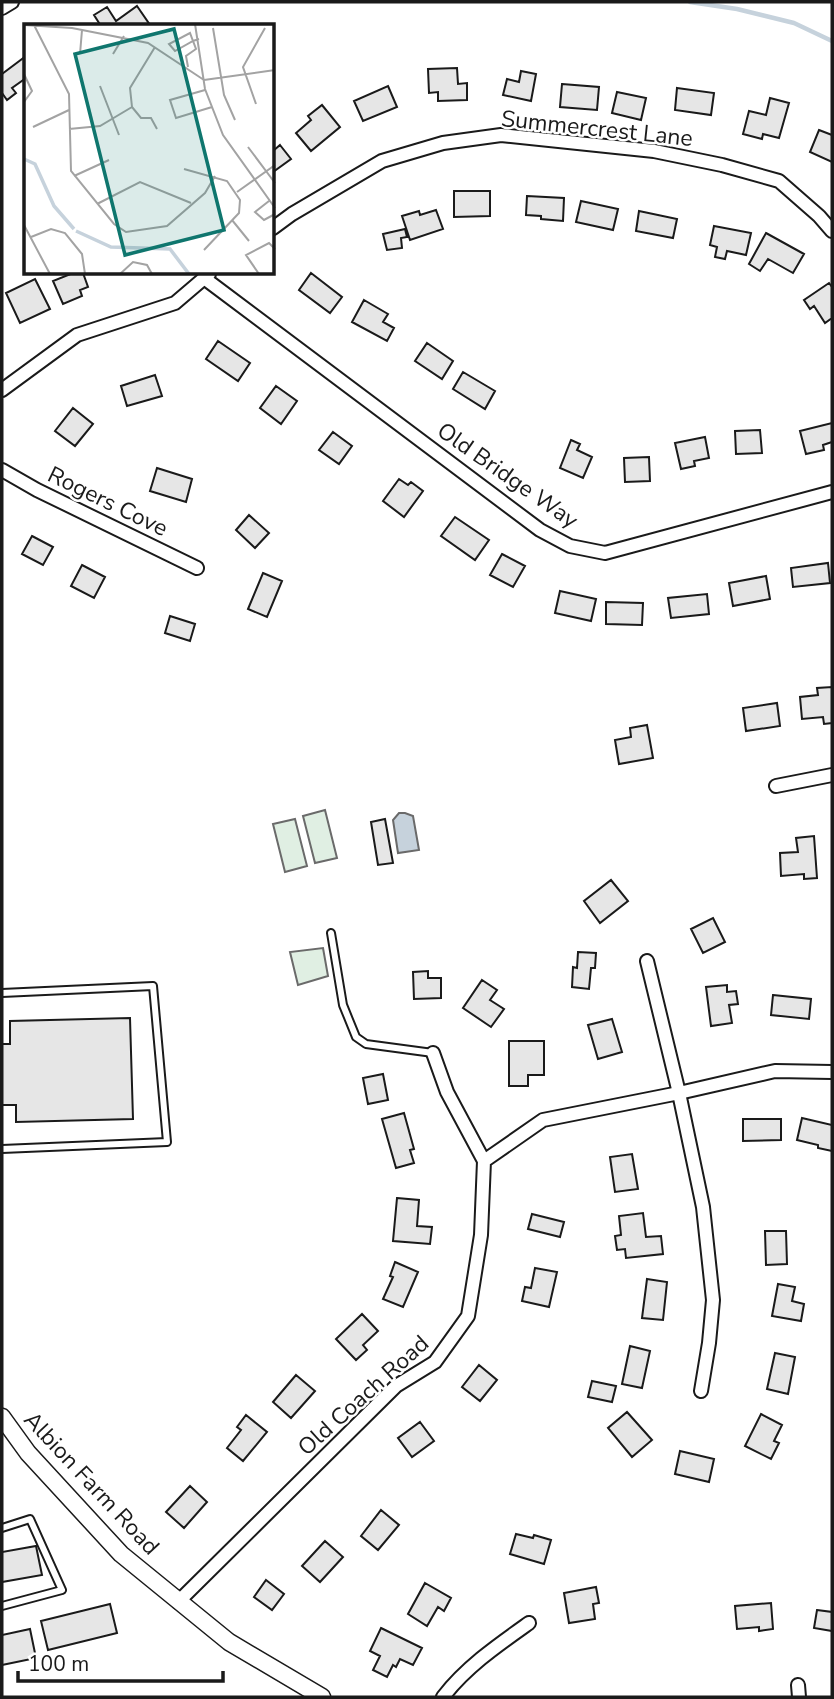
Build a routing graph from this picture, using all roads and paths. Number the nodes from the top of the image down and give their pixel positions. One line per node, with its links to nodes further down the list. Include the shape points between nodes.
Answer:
1 (12, 2): 2 (street)
2 (2, 8)
3 (275, 227): 4 (street, Summercrest Lane, via 382,161 443,143 501,135 654,151 779,181)
4 (832, 230)
5 (207, 275): 6 (street, via 175,303 77,335); 8 (street, Old Bridge Way, via 540,530 570,546 605,552)
6 (2, 390)
7 (2, 470): 9 (street, Rogers Cove)
8 (832, 492)
9 (197, 568)
10 (832, 775): 11 (street)
11 (776, 786)
12 (331, 933): 15 (lane, via 343,1004 356,1037 366,1044)
13 (647, 961): 17 (street)
14 (2, 993): 18 (lane, via 153,986 167,1142)
15 (433, 1053): 19 (street, via 447,1092)
16 (832, 1072): 17 (street, via 775,1071)
17 (679, 1093): 19 (street, via 543,1120); 20 (street, via 702,1208 713,1300)
18 (2, 1149)
19 (484, 1161): 23 (street, Old Coach Road, via 481,1235 468,1316 435,1362 396,1386)
20 (701, 1391)
21 (2, 1417): 23 (street, Albion Farm Road, via 28,1453 121,1554)
22 (2, 1528): 24 (lane, via 30,1519 62,1590)
23 (178, 1602): 26 (street, Albion Farm Road, via 229,1642)
24 (2, 1606)
25 (529, 1623): 27 (street, via 491,1650)
26 (322, 1697)
27 (443, 1697)

